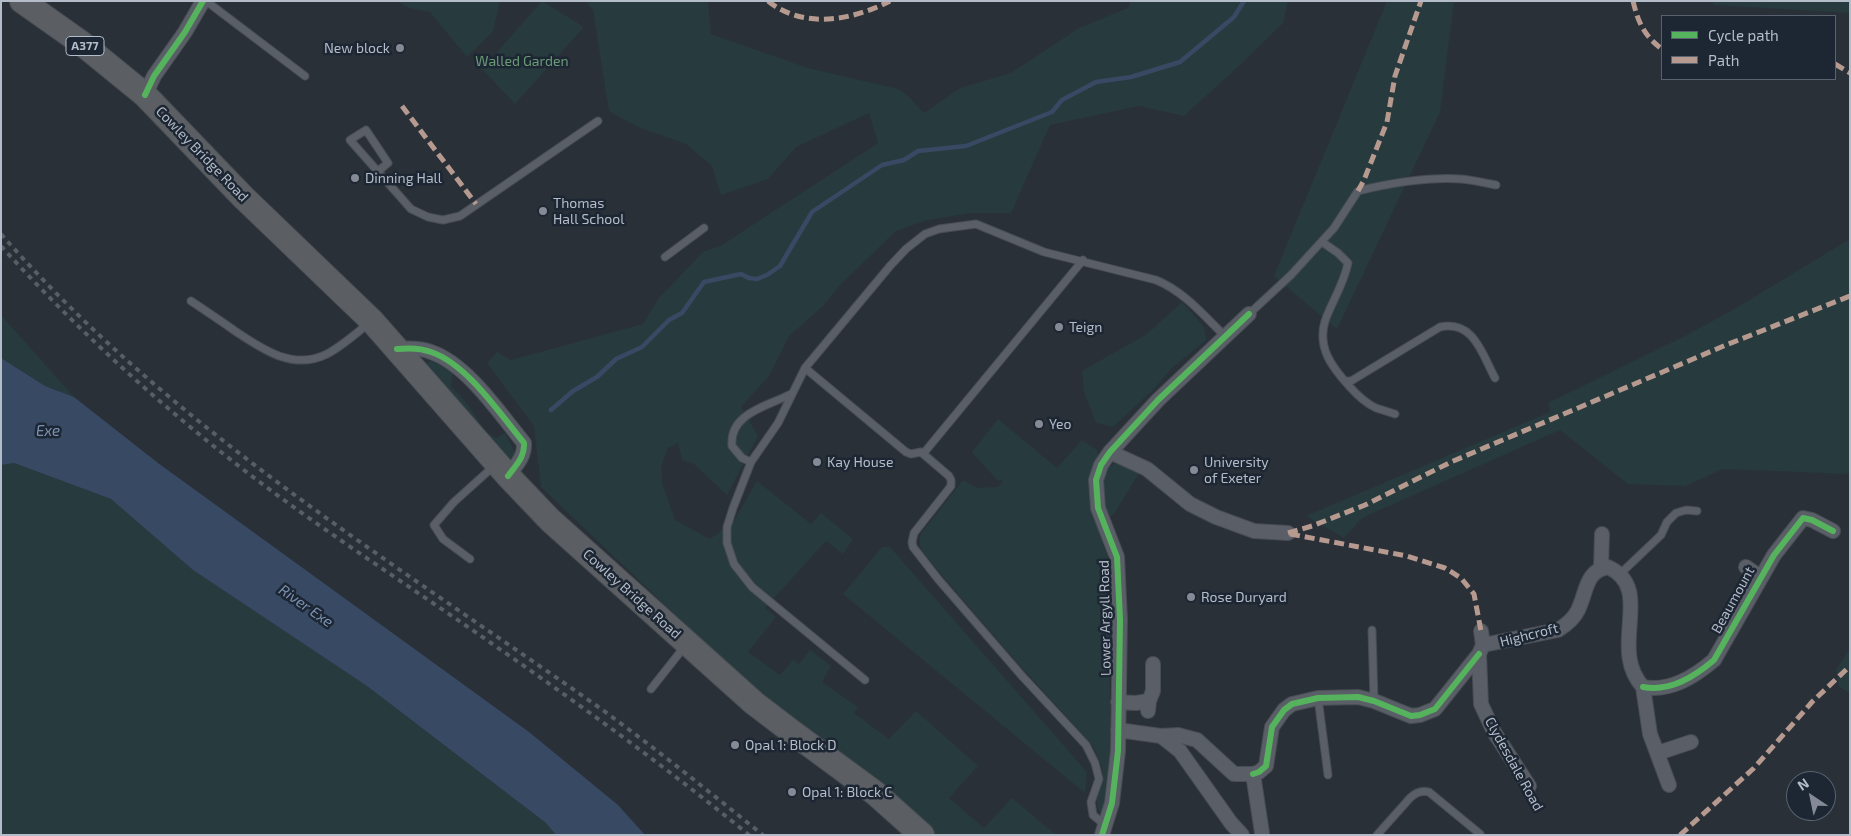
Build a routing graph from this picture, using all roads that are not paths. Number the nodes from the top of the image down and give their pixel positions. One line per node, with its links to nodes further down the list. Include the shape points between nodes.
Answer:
1 (22, 1): 4 (highway, Cowley Bridge Road / A377, via 80,42)
2 (205, 1): 3 (lane); 4 (street, via 154,76)
3 (306, 76)
4 (145, 95): 14 (highway, Cowley Bridge Road / A377, via 243,197)
5 (598, 121): 6 (lane, via 460,216 443,220 411,209)
6 (377, 172): 6 (lane, via 388,163 366,130 350,140)
7 (1496, 185): 9 (lane, via 1463,179 1437,179 1358,191)
8 (704, 228): 10 (lane)
9 (1322, 242): 13 (lane); 19 (lane, via 1348,263 1322,338 1329,362)
10 (665, 257)
11 (1083, 260): 15 (lane, via 1168,285 1184,295); 17 (lane, via 1044,252 976,224 925,234 906,249 879,279); 23 (lane)
12 (191, 301): 14 (lane, via 265,351 288,359 305,360 327,354)
13 (1249, 314): 15 (street, Lower Argyll Road)
14 (372, 321): 16 (highway, Cowley Bridge Road / A377)
15 (1226, 338): 22 (street, Lower Argyll Road, via 1158,400)
16 (397, 349): 25 (highway, Cowley Bridge Road / A377); 25 (street, via 430,351 465,372 524,443 521,459)
17 (805, 368): 20 (lane); 23 (lane, via 906,452)
18 (1495, 378): 19 (lane, via 1474,338 1458,326 1450,325 1440,327 1351,382)
19 (1344, 381): 21 (lane, via 1375,408)
20 (792, 394): 24 (lane, via 778,423); 24 (lane, via 749,414 736,426 732,433 732,446 742,458)
21 (1395, 414)
22 (1110, 452): 28 (street, via 1147,469 1190,504 1216,517 1254,531); 45 (street, Lower Argyll Road, via 1101,465 1096,492 1098,508 1117,557 1120,620)
23 (923, 454): 54 (lane, via 949,476 952,484 914,533 913,547 938,580 1086,745 1099,779 1091,802 1093,815)
24 (751, 462): 40 (lane, via 727,527 727,543 734,564 761,596)
25 (502, 470): 30 (lane, via 454,502 434,525 443,539); 37 (highway, Cowley Bridge Road / A377, via 563,532)
26 (1697, 510): 33 (lane, via 1676,513 1660,536)
27 (1833, 531): 34 (street, Beaumount, via 1803,518)
28 (1288, 533)
29 (1602, 534): 32 (street)
30 (470, 559)
31 (1746, 567): 34 (street, Beaumount)
32 (1601, 568): 33 (street, via 1608,566); 38 (street, Highcroft, via 1592,576 1578,610 1567,625)
33 (1620, 574): 41 (street, via 1629,588 1632,601 1627,646 1631,666)
34 (1760, 577): 41 (street, Beaumount, via 1714,660 1688,680 1652,689)
35 (1372, 630): 44 (lane)
36 (1481, 631): 38 (street, Clydesdale Road)
37 (688, 643): 42 (lane); 57 (highway, Cowley Bridge Road / A377, via 754,703 875,793)
38 (1481, 650): 44 (street, via 1435,709 1428,713 1411,716); 53 (street, Clydesdale Road, via 1481,704 1494,732)
39 (1152, 664): 45 (street, via 1153,691 1148,706)
40 (865, 680)
41 (1643, 687): 49 (street, via 1650,734)
42 (651, 689)
43 (1318, 698): 44 (street, via 1358,697); 50 (street, via 1292,704 1277,718 1272,727 1266,766); 51 (lane)
44 (1374, 701)
45 (1118, 702): 46 (street, Lower Argyll Road)
46 (1118, 730): 47 (street); 54 (street, Lower Argyll Road, via 1112,803)
47 (1161, 736): 50 (street, via 1178,735 1197,740 1234,774); 58 (street, via 1180,751)
48 (1691, 742): 49 (street)
49 (1658, 753): 52 (street)
50 (1253, 774): 55 (street)
51 (1328, 775)
52 (1669, 785)
53 (1529, 786)
54 (1104, 832)
55 (1262, 833)
56 (1480, 834): 59 (lane, via 1426,791 1416,792)
57 (922, 835)
58 (1242, 835)
59 (1377, 835)

